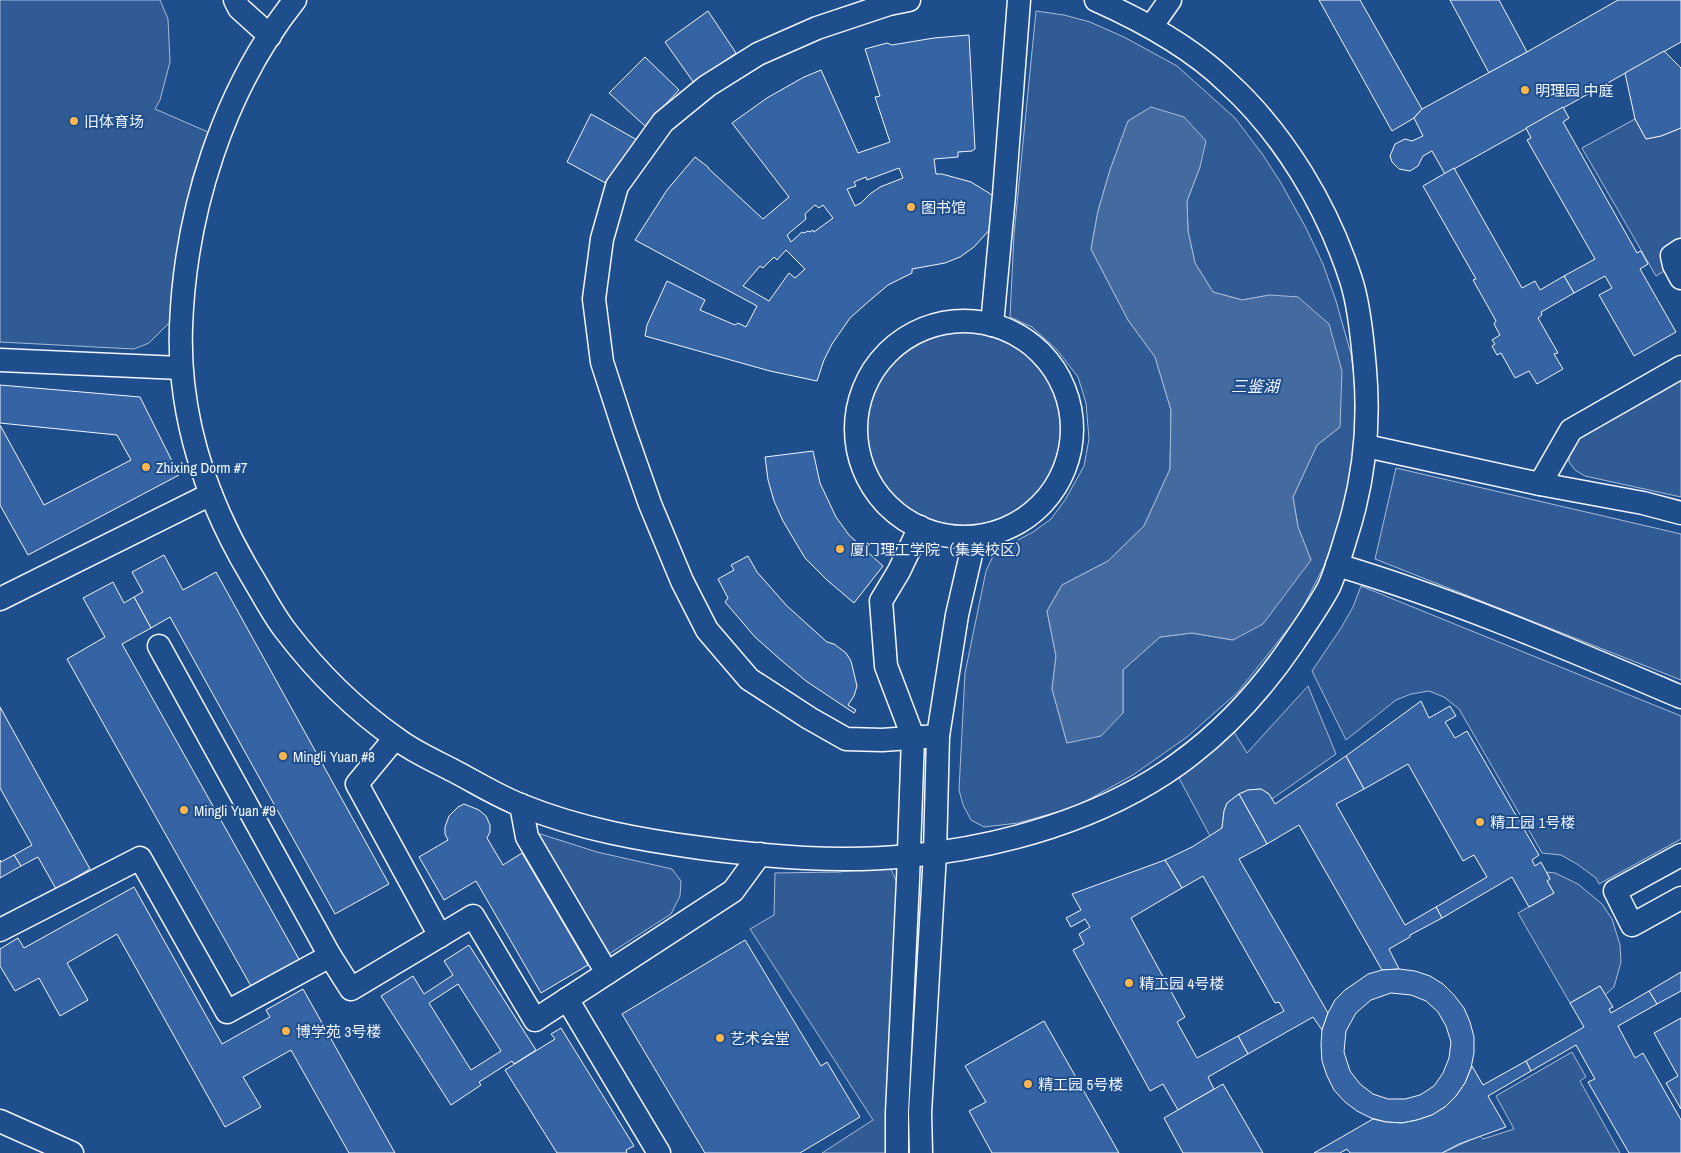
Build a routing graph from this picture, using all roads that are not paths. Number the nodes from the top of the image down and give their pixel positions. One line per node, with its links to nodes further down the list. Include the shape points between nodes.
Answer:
1 (235, 0): 8 (street, via 239,8)
2 (295, 0): 8 (street)
3 (909, 0): 26 (street, via 817,28 758,54 707,86 663,122 617,186 602,239 594,299 602,362 624,430 650,504 707,630 749,679 846,739)
4 (1019, 0): 11 (street)
5 (1096, 0): 7 (street)
6 (1170, 0): 7 (street)
7 (1151, 28): 15 (street, via 1228,82 1291,155 1316,197 1354,286 1365,364)
8 (270, 36): 14 (street, via 226,121 192,228 182,300)
9 (1681, 250): 10 (street, via 1672,256)
10 (1681, 278)
11 (992, 325): 19 (street, via 960,321 918,331 884,357 862,394 856,436 868,478 895,512); 20 (street, via 1022,338 1040,352 1054,370 1070,408 1072,436 1065,469 1043,504 1011,527)
12 (0, 360): 14 (street)
13 (1681, 366): 16 (street, via 1571,430)
14 (180, 368): 17 (street, via 197,455)
15 (1366, 446): 16 (street); 21 (street, via 1357,504)
16 (1540, 484): 18 (street)
17 (211, 494): 22 (street); 27 (street, via 235,548 284,628 350,703)
18 (1681, 514)
19 (920, 527): 20 (street, via 932,533); 26 (street, via 881,601 886,666)
20 (975, 537): 25 (street)
21 (1337, 565): 24 (street, via 1396,583); 29 (street, via 1314,613 1272,674 1208,741 1175,766 1113,802 1067,821 1025,835)
22 (0, 599)
23 (159, 646): 36 (street)
24 (1681, 697)
25 (938, 736): 26 (street); 29 (street)
26 (913, 737): 32 (street)
27 (395, 738): 28 (street); 35 (street, via 357,784)
28 (521, 806): 30 (street, via 585,827 650,841); 37 (street, via 527,837)
29 (935, 853): 32 (street); 43 (street, via 920,1113)
30 (760, 854): 32 (street, via 810,858); 37 (street, via 733,891)
31 (1681, 855): 33 (street, via 1615,891 1632,924)
32 (909, 856): 42 (street)
33 (1681, 898)
34 (0, 930): 36 (street, via 140,858 227,1012)
35 (440, 936): 36 (street, via 351,989); 38 (street, via 473,916 536,1020)
36 (330, 956)
37 (607, 973): 38 (street)
38 (567, 999): 41 (street)
39 (0, 1122): 40 (street)
40 (72, 1153)
41 (659, 1153)
42 (897, 1153)
43 (921, 1153)

